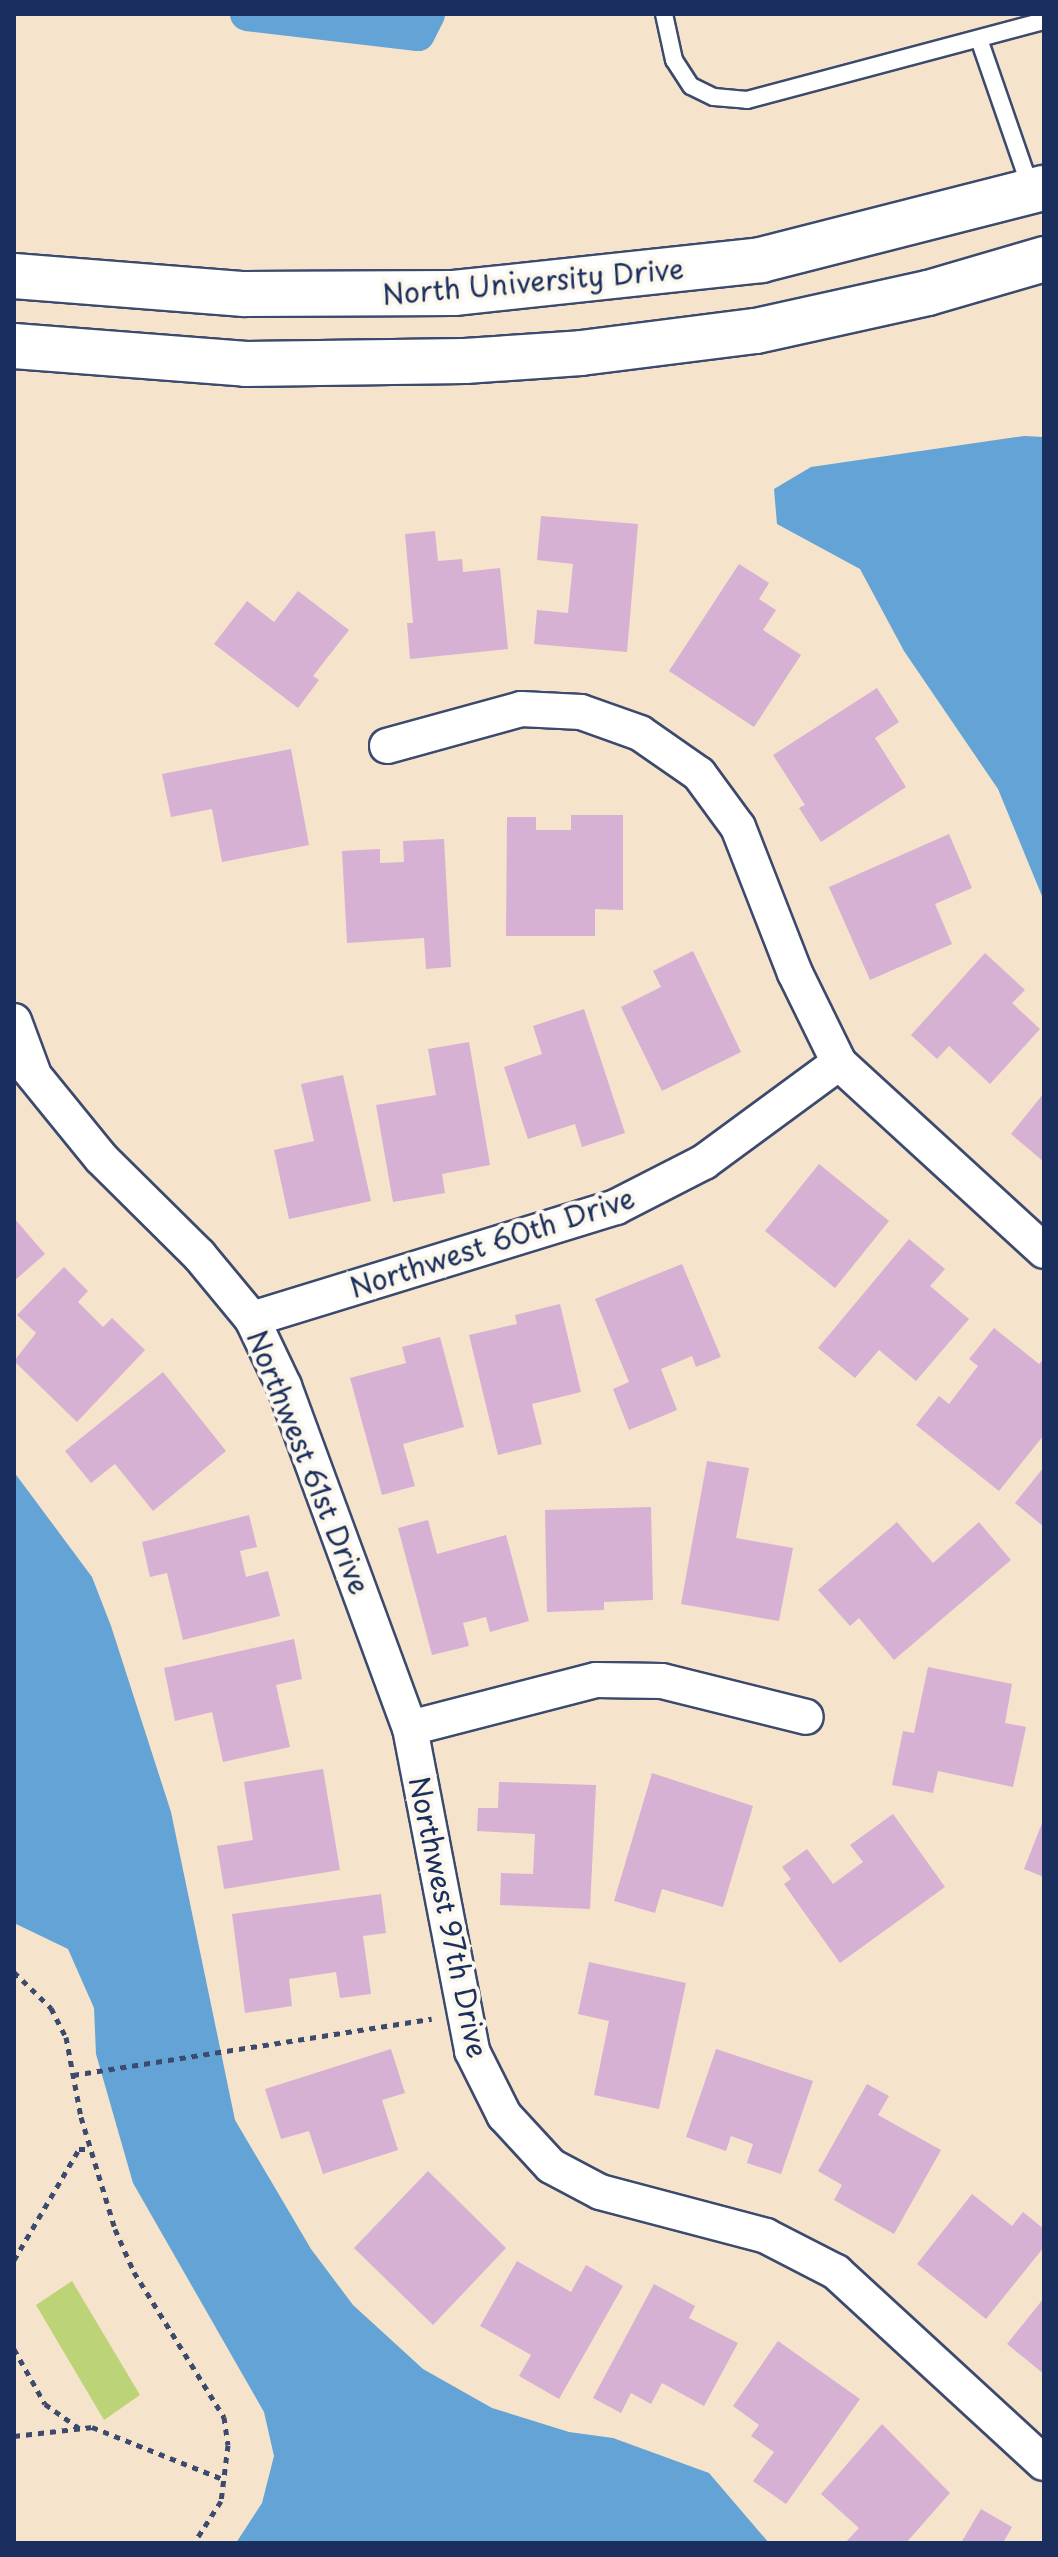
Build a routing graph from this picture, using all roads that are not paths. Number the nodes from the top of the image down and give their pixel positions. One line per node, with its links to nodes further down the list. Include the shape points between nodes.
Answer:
1 (664, 14): 3 (lane, via 674,60 691,86 714,97 747,100)
2 (1044, 21): 3 (lane)
3 (980, 42): 4 (lane)
4 (1040, 195): 6 (main road, North University Drive, via 761,260 454,293 258,294)
5 (1044, 259): 7 (main road, via 928,293 756,331 581,353 465,361 246,364)
6 (14, 279)
7 (14, 346)
8 (387, 746): 11 (street, via 521,709 581,712 640,733 699,774 738,827 795,973)
9 (14, 1021): 12 (street, Northwest 61st Drive)
10 (14, 1051): 12 (street, Northwest 61st Drive)
11 (839, 1063): 13 (street); 14 (street, Northwest 60th Drive, via 704,1162 616,1207)
12 (36, 1079): 14 (street, Northwest 61st Drive, via 101,1158 199,1255)
13 (1044, 1251)
14 (252, 1319): 16 (street, Northwest 61st Drive, via 301,1430)
15 (806, 1717): 16 (street, via 662,1681 596,1680)
16 (410, 1728): 17 (street, Northwest 97th Drive, via 472,2051 504,2115 551,2166 600,2192 766,2236 836,2272)
17 (1044, 2463)

